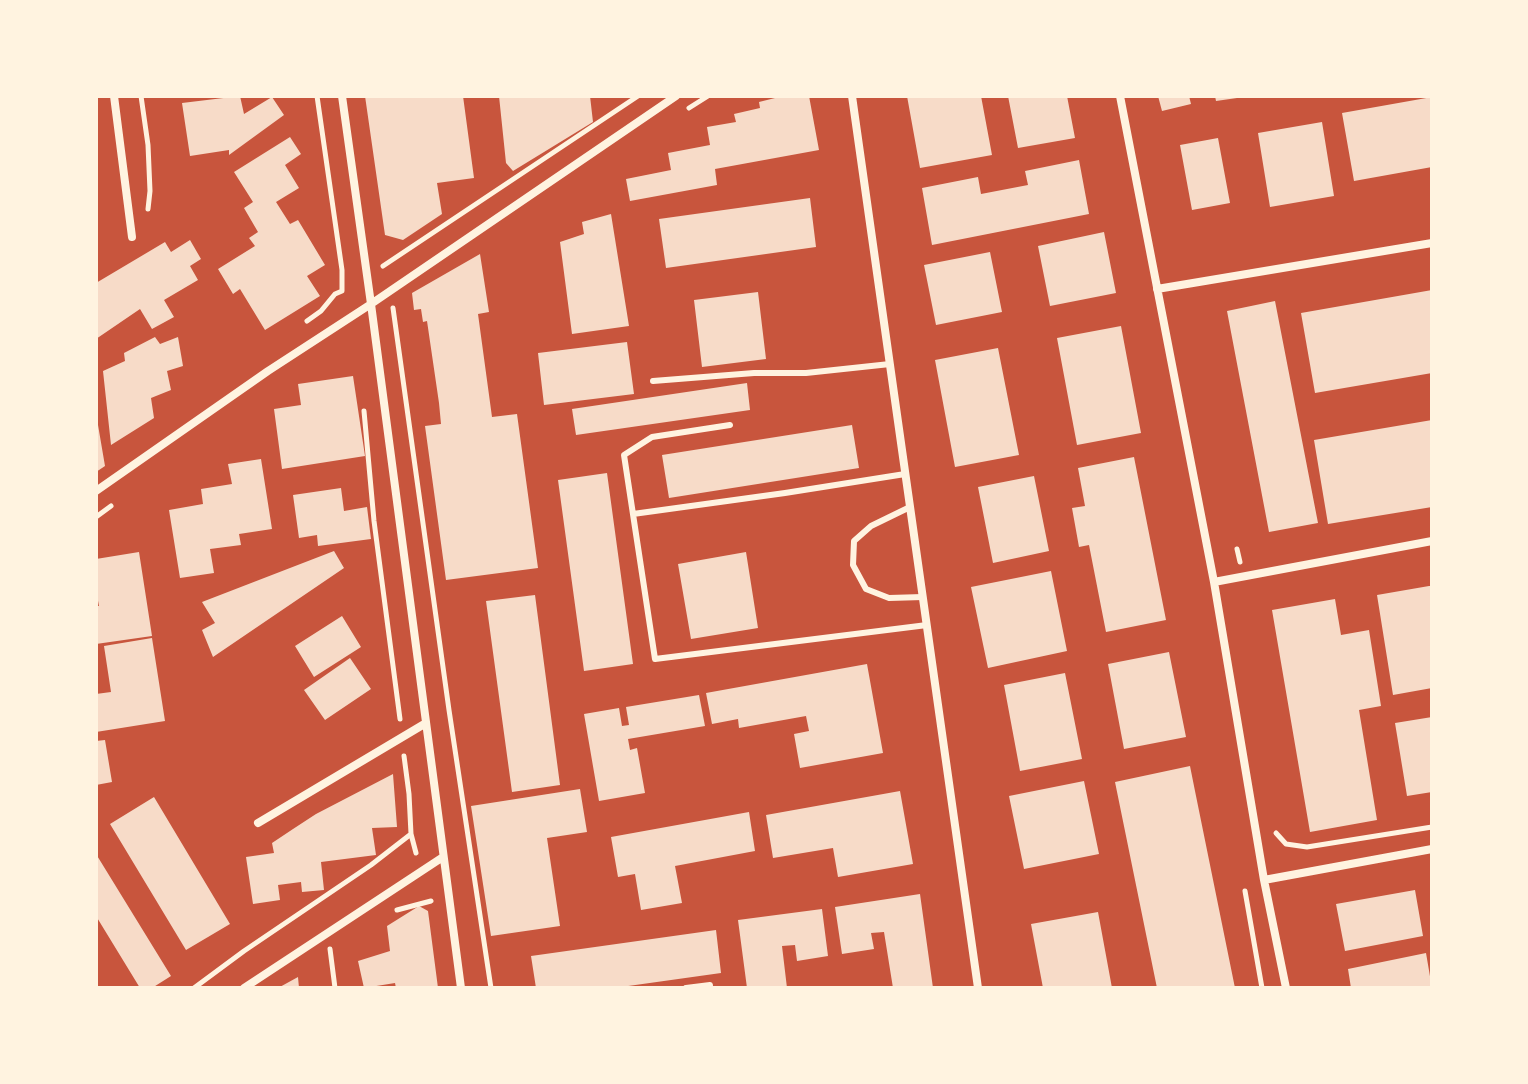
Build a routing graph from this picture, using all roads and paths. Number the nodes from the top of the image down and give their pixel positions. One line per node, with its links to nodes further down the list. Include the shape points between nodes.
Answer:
1 (114, 96): 9 (street)
2 (141, 96): 9 (path, via 150,191 148,213)
3 (317, 96): 15 (path, via 342,291)
4 (342, 96): 11 (street)
5 (638, 96): 11 (path)
6 (676, 96): 13 (street)
7 (852, 96): 16 (street)
8 (1120, 96): 12 (street)
9 (132, 237)
10 (1432, 243): 12 (street)
11 (367, 277): 13 (street)
12 (1157, 289): 25 (street)
13 (371, 304): 18 (street); 21 (street)
14 (393, 304): 43 (path)
15 (297, 329)
16 (890, 364): 17 (lane); 20 (street)
17 (653, 381)
18 (383, 403): 28 (street); 29 (path, via 364,406)
19 (730, 425): 23 (lane, via 652,437 624,455)
20 (905, 474): 22 (street); 23 (lane)
21 (96, 491)
22 (910, 507): 26 (street); 26 (lane, via 854,541 853,565 866,589 889,598)
23 (633, 514): 27 (lane, via 655,659)
24 (1432, 541): 25 (street)
25 (1214, 582): 36 (street)
26 (923, 597): 27 (street)
27 (927, 625): 45 (street)
28 (426, 723): 29 (street); 35 (street)
29 (402, 737): 30 (street)
30 (258, 823)
31 (1274, 824): 32 (path, via 1286,844 1307,847)
32 (1432, 827)
33 (411, 834): 39 (path)
34 (1432, 849): 36 (street)
35 (443, 857): 40 (street); 42 (street)
36 (1264, 880): 46 (street)
37 (330, 948): 41 (path)
38 (710, 985): 44 (lane)
39 (194, 988)
40 (244, 988)
41 (335, 988)
42 (461, 988)
43 (491, 988)
44 (686, 988)
45 (978, 988)
46 (1286, 988)

